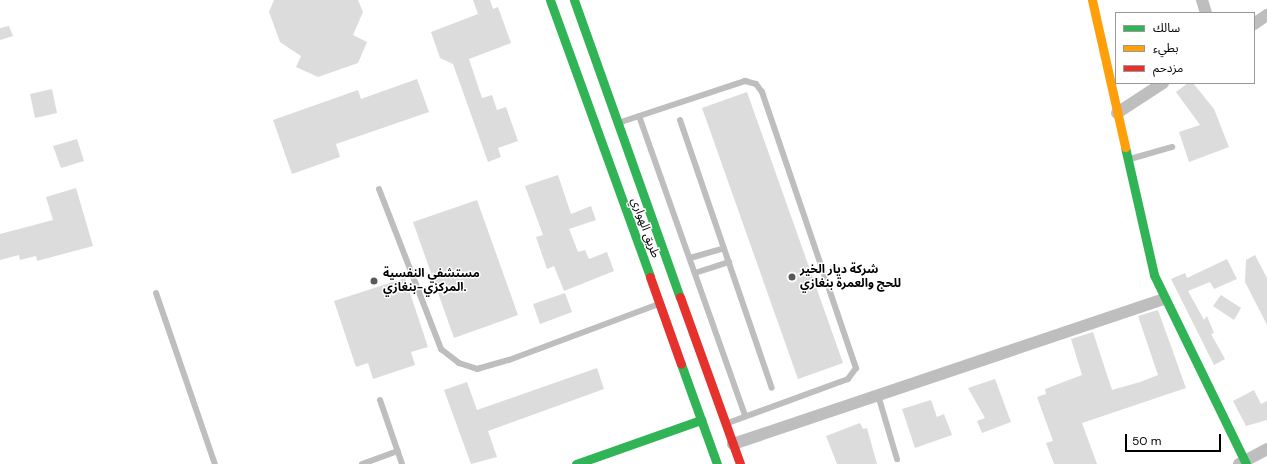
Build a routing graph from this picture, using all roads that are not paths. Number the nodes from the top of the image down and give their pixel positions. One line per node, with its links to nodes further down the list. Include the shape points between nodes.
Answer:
1 (550, 0): 22 (main road, طريق الهواري)
2 (574, 0): 12 (main road, طريق الهواري)
3 (1092, 0): 9 (main road)
4 (1202, 0): 5 (street)
5 (1206, 12)
6 (1267, 15): 7 (street)
7 (1255, 23)
8 (1161, 84): 9 (street)
9 (1117, 113): 14 (main road)
10 (639, 116): 12 (lane); 17 (lane); 26 (lane, via 745,81 760,87 765,99 857,364 848,379)
11 (680, 120): 16 (lane)
12 (618, 123): 28 (main road, طريق الهواري)
13 (1172, 147): 14 (lane)
14 (1128, 160): 21 (main road, via 1150,261)
15 (379, 190): 22 (lane, via 441,349 459,362 477,369 509,360)
16 (724, 248): 17 (lane); 18 (lane)
17 (690, 258): 19 (lane)
18 (729, 262): 19 (lane); 23 (lane)
19 (695, 273): 26 (lane)
20 (156, 293): 34 (lane)
21 (1164, 299): 24 (street); 33 (main road)
22 (660, 304): 27 (main road, طريق الهواري)
23 (772, 388)
24 (878, 395): 29 (street); 32 (lane)
25 (380, 400): 31 (lane)
26 (745, 416): 28 (lane)
27 (701, 420): 37 (main road); 38 (main road, طريق الهواري)
28 (726, 423): 29 (main road, طريق الهواري)
29 (733, 444): 39 (main road, طريق الهواري)
30 (1267, 449): 33 (street)
31 (398, 451): 35 (lane); 36 (lane)
32 (897, 459)
33 (1243, 463)
34 (215, 464)
35 (362, 464)
36 (402, 464)
37 (576, 464)
38 (717, 464)
39 (740, 464)

